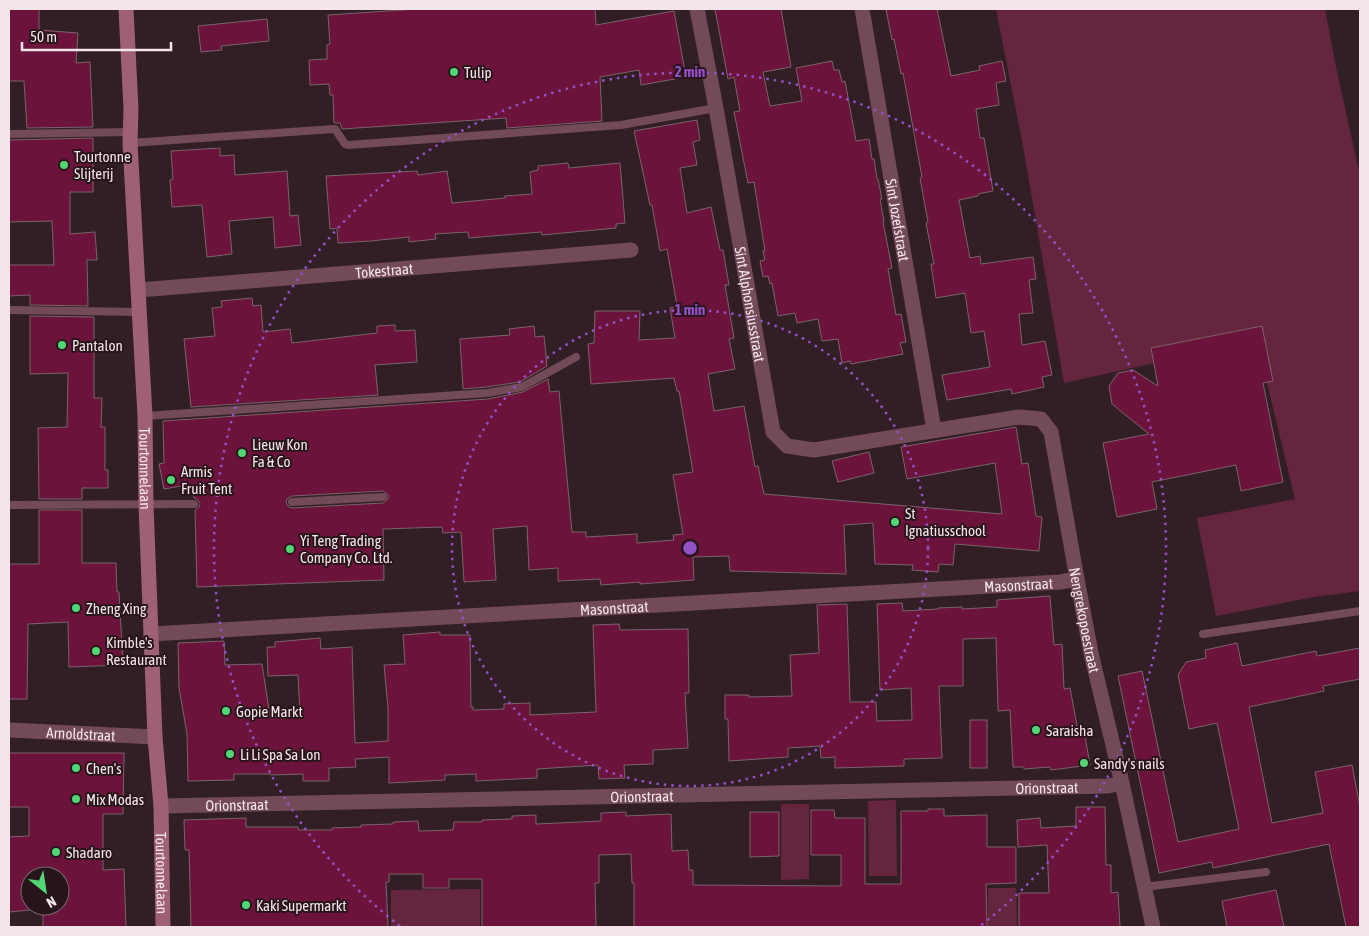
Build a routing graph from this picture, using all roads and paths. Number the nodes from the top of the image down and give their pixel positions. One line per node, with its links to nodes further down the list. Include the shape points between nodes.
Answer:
1 (126, 9): 6 (street, Tourtonnelaan)
2 (697, 9): 4 (street, Sint Alphonsiusstraat)
3 (862, 9): 13 (street, Sint Jozefstraat)
4 (716, 108): 6 (lane, via 621,125 348,145 335,129); 13 (street, Sint Alphonsiusstraat, via 773,432 787,446 814,450)
5 (9, 134): 6 (lane)
6 (131, 138): 8 (street, Tourtonnelaan)
7 (631, 250): 8 (street, Tokestraat)
8 (138, 290): 10 (street, Tourtonnelaan)
9 (9, 310): 10 (lane)
10 (139, 312): 12 (street, Tourtonnelaan)
11 (576, 357): 12 (lane, via 522,387 487,393)
12 (145, 416): 18 (street, Tourtonnelaan)
13 (934, 430): 19 (street, Nengrekopoestraat, via 1019,416 1040,420 1052,432)
14 (383, 497): 15 (lane)
15 (292, 502)
16 (194, 504): 18 (lane)
17 (9, 505): 18 (lane)
18 (146, 505): 21 (street, Tourtonnelaan)
19 (1076, 579): 21 (street, Masonstraat); 25 (street, Nengrekopoestraat)
20 (1360, 611): 22 (lane)
21 (151, 634): 24 (street, Tourtonnelaan)
22 (1203, 634)
23 (9, 730): 24 (street, Arnoldstraat)
24 (155, 737): 26 (street, Tourtonnelaan)
25 (1122, 783): 26 (street, Orionstraat, via 1108,786); 28 (street, Nengrekopoestraat)
26 (161, 806): 29 (street, Tourtonnelaan)
27 (1266, 872): 28 (lane)
28 (1144, 887): 30 (street, Nengrekopoestraat)
29 (163, 927)
30 (1153, 927)

